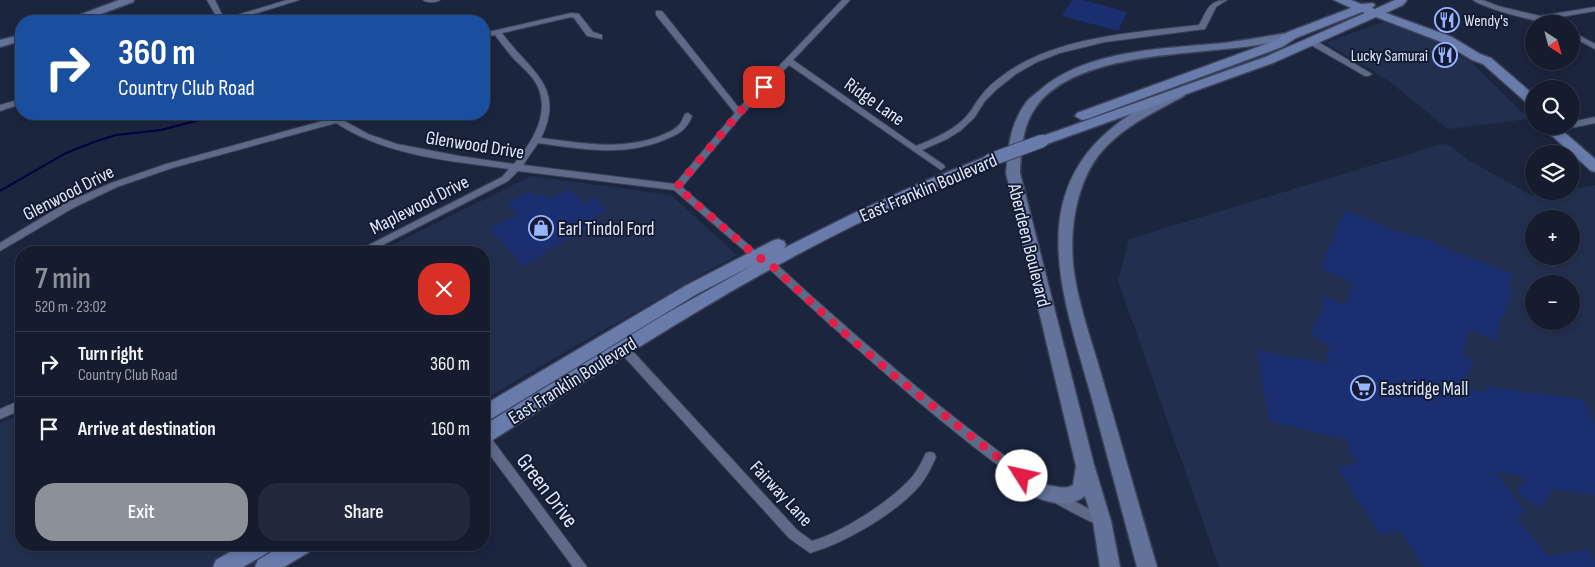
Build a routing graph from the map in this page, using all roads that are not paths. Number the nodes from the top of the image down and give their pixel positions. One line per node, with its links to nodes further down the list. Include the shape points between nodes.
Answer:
1 (129, 0): 17 (main road)
2 (210, 0): 18 (street)
3 (295, 0): 19 (street)
4 (426, 0): 5 (street)
5 (436, 0)
6 (846, 0): 33 (street)
7 (1223, 0): 49 (street, via 1213,6 1202,28 1104,40 1042,58 1013,73 985,96 968,120 947,136)
8 (1335, 0): 22 (main road, via 1342,9)
9 (1340, 0): 13 (main road)
10 (1381, 0): 13 (main road, East Franklin Boulevard)
11 (1401, 0): 16 (main road, East Franklin Boulevard)
12 (1477, 0): 20 (street)
13 (1362, 8): 16 (main road); 22 (main road, East Franklin Boulevard)
14 (1595, 9): 21 (street)
15 (659, 13): 40 (street)
16 (1377, 13): 29 (main road, East Franklin Boulevard); 32 (main road, via 1445,39)
17 (89, 15)
18 (219, 15)
19 (244, 15)
20 (1528, 15)
21 (1560, 15)
22 (1337, 17): 25 (main road, East Franklin Boulevard)
23 (497, 32): 24 (street); 26 (street, via 571,15 576,16 590,34); 48 (street, Maplewood Drive, via 540,84 545,97 544,123)
24 (490, 34)
25 (1292, 35): 47 (main road, East Franklin Boulevard, via 1278,44); 66 (main road, Aberdeen Boulevard, via 1103,61 1070,74 1048,89 1022,120 1012,160 1013,173)
26 (599, 37)
27 (1580, 38): 31 (street)
28 (15, 40): 30 (main road)
29 (1312, 42): 34 (street); 35 (main road, East Franklin Boulevard)
30 (0, 44)
31 (1595, 47)
32 (1476, 57): 36 (main road, via 1491,65); 38 (main road, via 1478,64)
33 (789, 61): 40 (street); 49 (street, Ridge Lane)
34 (1368, 74)
35 (1188, 89): 47 (main road, East Franklin Boulevard); 75 (main road, Aberdeen Boulevard, via 1130,120 1102,144 1083,169 1066,212 1064,254 1069,288)
36 (1525, 94)
37 (15, 103): 39 (street)
38 (1525, 106)
39 (0, 108)
40 (739, 113): 55 (street)
41 (688, 116): 48 (street, via 686,123 676,132 657,141 618,149)
42 (337, 120): 54 (street, Glenwood Drive, via 376,140 412,151); 57 (street, Glenwood Drive, via 113,186 69,205)
43 (1595, 120): 44 (street)
44 (1580, 123)
45 (1565, 135): 53 (main road)
46 (1570, 135): 51 (main road)
47 (1041, 136): 50 (main road, East Franklin Boulevard, bridge)
48 (534, 140): 54 (street, Maplewood Drive)
49 (916, 150): 52 (street, Ridge Lane)
50 (991, 154): 52 (main road, East Franklin Boulevard); 58 (main road, East Franklin Boulevard)
51 (1595, 156)
52 (941, 167): 58 (main road, East Franklin Boulevard, via 871,198)
53 (1595, 167)
54 (516, 168): 55 (street, Glenwood Drive); 56 (street, Maplewood Drive, via 505,180)
55 (677, 187): 58 (street)
56 (374, 246)
57 (0, 248)
58 (762, 259): 59 (main road, East Franklin Boulevard); 61 (main road, East Franklin Boulevard, via 691,290); 67 (street, via 898,379 990,454)
59 (622, 348): 63 (main road, East Franklin Boulevard); 65 (street, Fairway Lane, via 793,534 810,548 836,537 902,495 916,481)
60 (15, 408): 62 (street)
61 (490, 410)
62 (0, 414)
63 (490, 433)
64 (490, 445): 73 (street, Green Drive)
65 (930, 457)
66 (1085, 465): 67 (main road, via 1078,492 1065,497); 68 (main road, Aberdeen Boulevard)
67 (1044, 492): 68 (street, via 1072,509)
68 (1102, 521): 74 (main road, Aberdeen Boulevard)
69 (251, 551): 71 (main road)
70 (294, 555): 72 (main road)
71 (223, 567)
72 (264, 567)
73 (581, 567)
74 (1110, 567)
75 (1147, 567)

